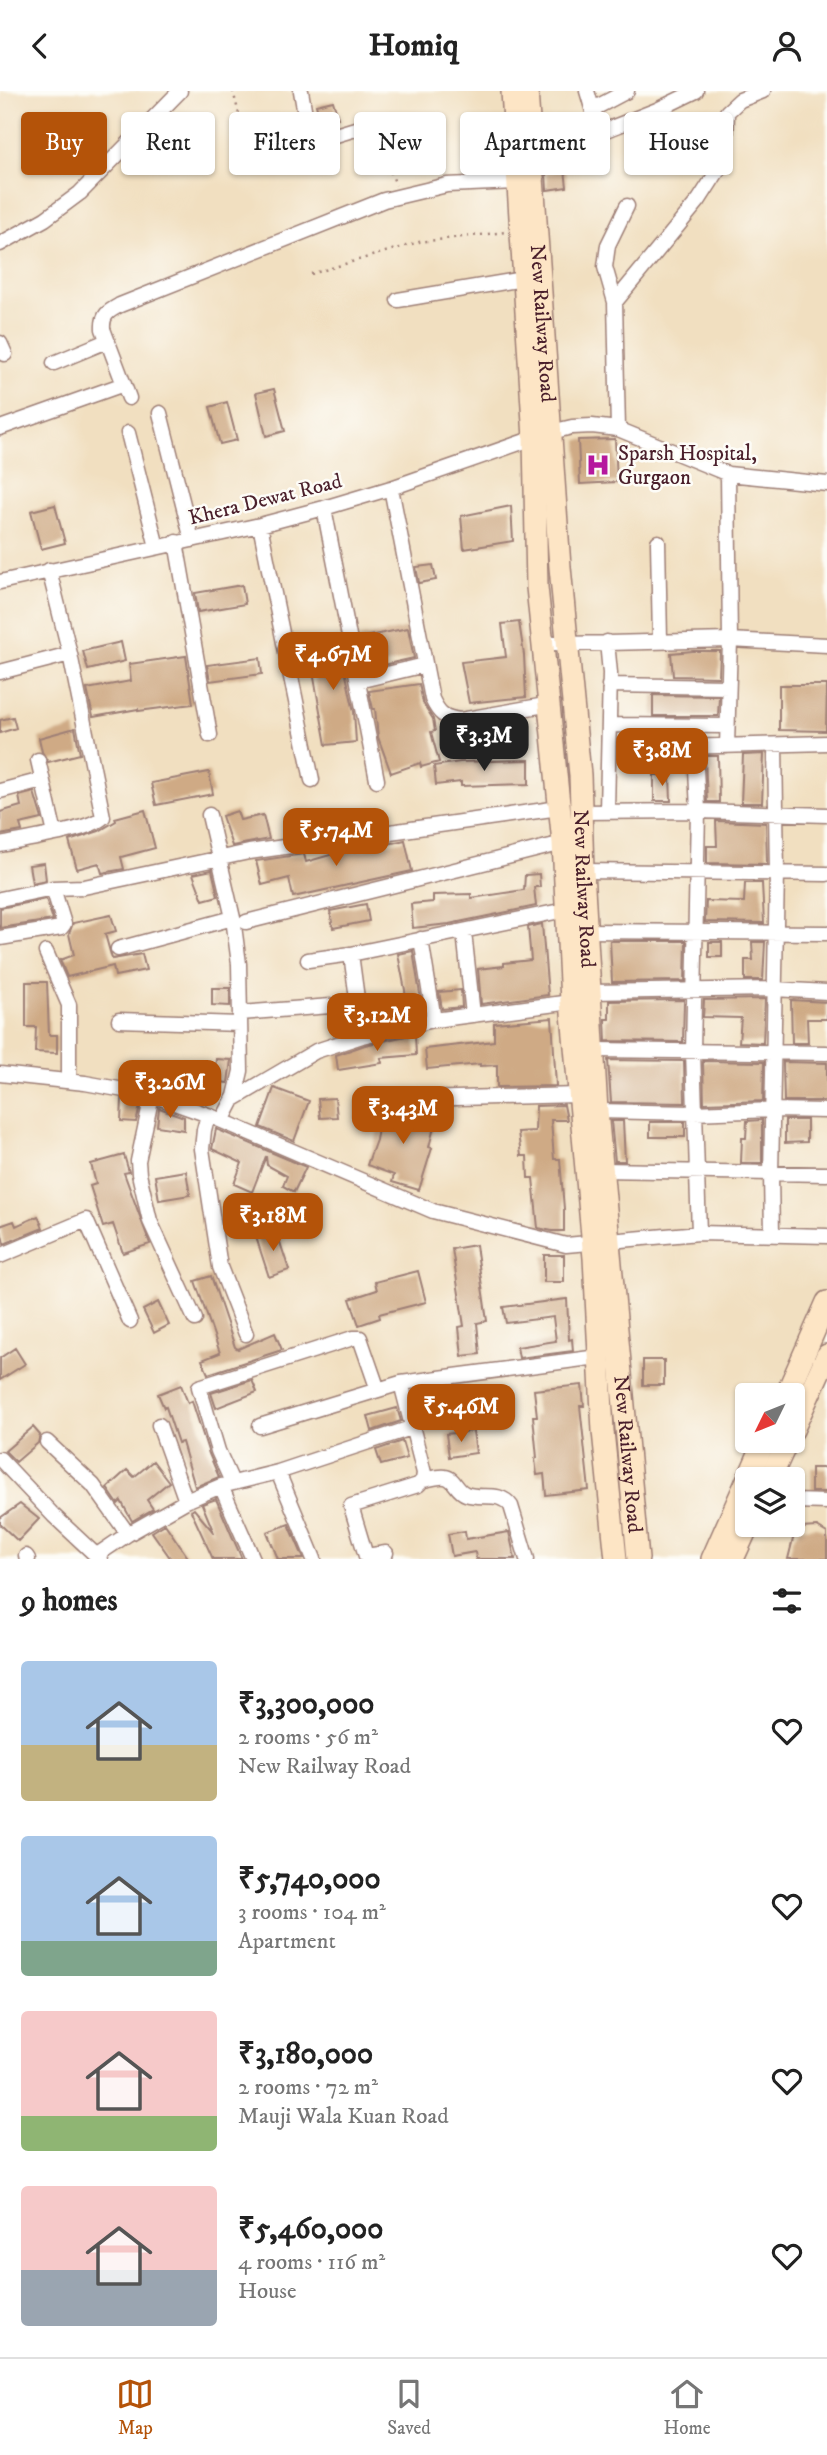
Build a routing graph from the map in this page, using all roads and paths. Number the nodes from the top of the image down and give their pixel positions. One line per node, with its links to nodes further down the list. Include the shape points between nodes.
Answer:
1 (180, 91): 18 (street, via 80,193)
2 (233, 91): 11 (path)
3 (301, 91): 12 (street)
4 (512, 91): 14 (main road, New Railway Road)
5 (527, 91): 31 (main road, New Railway Road)
6 (587, 91): 10 (street)
7 (627, 91): 10 (street)
8 (696, 91): 10 (street, via 606,129 597,125)
9 (763, 91): 22 (street, via 740,100 727,112 726,147 717,172)
10 (593, 109)
11 (238, 112)
12 (305, 112)
13 (392, 175): 15 (path)
14 (517, 182): 15 (street, via 447,185); 17 (main road, New Railway Road)
15 (400, 196): 23 (street, via 120,305 105,314)
16 (627, 206): 22 (street, via 608,245 605,267)
17 (520, 230): 19 (path, via 419,242); 20 (main road, New Railway Road)
18 (0, 244)
19 (311, 274)
20 (523, 279): 21 (street); 31 (main road, New Railway Road)
21 (398, 300)
22 (615, 302): 29 (street)
23 (107, 341): 24 (street); 25 (street)
24 (54, 363)
25 (124, 384): 26 (street); 28 (street)
26 (129, 398)
27 (160, 414): 37 (street)
28 (0, 428)
29 (618, 429): 31 (street, Khera Dewat Road, via 572,427); 32 (street, Khera Dewat Road)
30 (128, 433): 40 (street)
31 (543, 435): 34 (street, Khera Dewat Road); 45 (main road, New Railway Road, via 537,587); 47 (main road, New Railway Road)
32 (729, 474): 33 (street, Khera Dewat Road); 43 (street)
33 (827, 484)
34 (391, 488): 35 (street, Khera Dewat Road); 50 (street)
35 (324, 508): 36 (street, Khera Dewat Road); 52 (street)
36 (260, 525): 37 (street, Khera Dewat Road); 67 (street)
37 (192, 540): 38 (street, Khera Dewat Road)
38 (176, 542): 40 (street, Khera Dewat Road); 58 (street)
39 (658, 542): 44 (street)
40 (157, 547): 41 (street, Khera Dewat Road)
41 (49, 570): 42 (street, Khera Dewat Road); 49 (street)
42 (0, 582)
43 (730, 640): 44 (street); 48 (street); 54 (street)
44 (660, 641): 46 (street)
45 (543, 642): 47 (street); 55 (main road, New Railway Road)
46 (607, 642): 47 (street); 53 (street)
47 (567, 644): 69 (main road, New Railway Road, via 580,775)
48 (827, 645)
49 (70, 655): 51 (street); 75 (street, via 104,814 100,821)
50 (425, 665): 52 (street); 55 (street, via 432,699 446,718 460,720)
51 (0, 672)
52 (358, 681): 66 (street)
53 (610, 685): 54 (street); 56 (street)
54 (728, 687): 57 (street)
55 (551, 704): 69 (main road, New Railway Road)
56 (609, 725): 57 (street); 70 (street)
57 (727, 726): 61 (street)
58 (211, 735)
59 (827, 743): 60 (street)
60 (775, 745): 61 (street); 72 (street)
61 (727, 746): 62 (street)
62 (695, 747): 63 (street); 71 (street)
63 (647, 748)
64 (38, 760): 65 (street)
65 (42, 779): 68 (street); 75 (street)
66 (377, 780)
67 (312, 781)
68 (0, 791)
69 (570, 810): 70 (street); 76 (main road, New Railway Road); 78 (street); 79 (main road, New Railway Road)
70 (607, 811): 71 (street)
71 (698, 811): 72 (street); 80 (street)
72 (776, 814): 74 (street); 81 (street)
73 (209, 815): 78 (street)
74 (827, 815)
75 (55, 834): 77 (street)
76 (563, 843): 85 (main road, New Railway Road); 86 (street)
77 (0, 845)
78 (218, 858): 83 (street, via 84,887); 86 (street)
79 (583, 871): 80 (street); 88 (main road, New Railway Road)
80 (697, 871): 81 (street); 89 (street)
81 (777, 873): 82 (street); 90 (street)
82 (827, 874)
83 (54, 888): 84 (street); 92 (street, via 64,924 61,928)
84 (0, 899)
85 (565, 910): 87 (street); 102 (main road, New Railway Road)
86 (240, 920): 94 (street); 105 (street)
87 (464, 932): 93 (street); 104 (street)
88 (586, 932): 89 (street); 100 (main road, New Railway Road)
89 (695, 932): 90 (street); 99 (street)
90 (777, 932): 91 (street); 98 (street)
91 (827, 933)
92 (0, 938)
93 (421, 939): 96 (street); 107 (street)
94 (118, 949)
95 (46, 951): 114 (street, via 69,1005)
96 (351, 954): 97 (street); 103 (street)
97 (307, 960)
98 (774, 989): 99 (street); 101 (street); 111 (street)
99 (694, 990): 100 (street); 110 (street)
100 (591, 992): 109 (main road, New Railway Road)
101 (827, 992)
102 (571, 1002): 104 (street); 116 (main road, New Railway Road)
103 (357, 1004): 105 (street); 108 (street)
104 (473, 1015): 107 (street)
105 (240, 1019): 106 (street); 117 (street, via 241,1071)
106 (119, 1020)
107 (434, 1020): 108 (street)
108 (362, 1036): 117 (street, via 316,1051)
109 (594, 1050): 110 (street); 120 (main road, New Railway Road)
110 (693, 1051): 111 (street); 122 (street)
111 (775, 1052): 112 (street); 119 (street)
112 (827, 1053)
113 (0, 1073): 114 (street)
114 (69, 1081): 115 (street)
115 (152, 1095): 123 (street); 135 (street, via 139,1174 150,1221)
116 (579, 1095): 118 (street); 131 (main road, New Railway Road)
117 (234, 1099): 123 (street)
118 (416, 1099)
119 (773, 1110): 121 (street); 122 (street); 126 (street)
120 (597, 1111): 122 (street); 124 (main road, New Railway Road)
121 (827, 1111)
122 (694, 1113): 125 (street)
123 (215, 1118): 131 (street, via 433,1210 566,1245); 137 (street, via 204,1130 202,1149 220,1267)
124 (602, 1170): 125 (street); 131 (main road, New Railway Road)
125 (696, 1171): 126 (street); 128 (street)
126 (771, 1174): 127 (street); 129 (street)
127 (827, 1174)
128 (699, 1233): 129 (street); 131 (street)
129 (772, 1234): 130 (street)
130 (826, 1234)
131 (601, 1242): 133 (main road, New Railway Road)
132 (0, 1256): 136 (street, via 86,1220)
133 (604, 1280): 138 (main road, New Railway Road); 164 (main road, New Railway Road)
134 (827, 1302): 141 (main road)
135 (195, 1319)
136 (130, 1321)
137 (246, 1334)
138 (598, 1357): 140 (street); 163 (main road, New Railway Road)
139 (823, 1374): 143 (main road)
140 (401, 1383): 142 (street); 146 (street)
141 (791, 1383)
142 (378, 1390): 145 (street); 151 (street, via 360,1338 199,1387)
143 (805, 1408)
144 (159, 1425): 152 (street)
145 (260, 1426)
146 (411, 1428): 149 (street); 150 (street)
147 (47, 1442): 156 (street, via 93,1485)
148 (1, 1462): 159 (street)
149 (278, 1472): 151 (street); 161 (street)
150 (423, 1480): 158 (street, via 351,1506 366,1556); 162 (street, via 446,1477 467,1495 506,1499)
151 (226, 1484): 152 (street); 160 (street)
152 (186, 1501): 156 (street)
153 (805, 1502): 154 (street)
154 (827, 1503)
155 (735, 1509): 165 (main road)
156 (128, 1534): 159 (street)
157 (743, 1537): 166 (main road)
158 (386, 1553)
159 (98, 1557)
160 (253, 1559)
161 (314, 1559)
162 (527, 1559)
163 (616, 1559)
164 (638, 1559)
165 (712, 1559)
166 (733, 1559)

